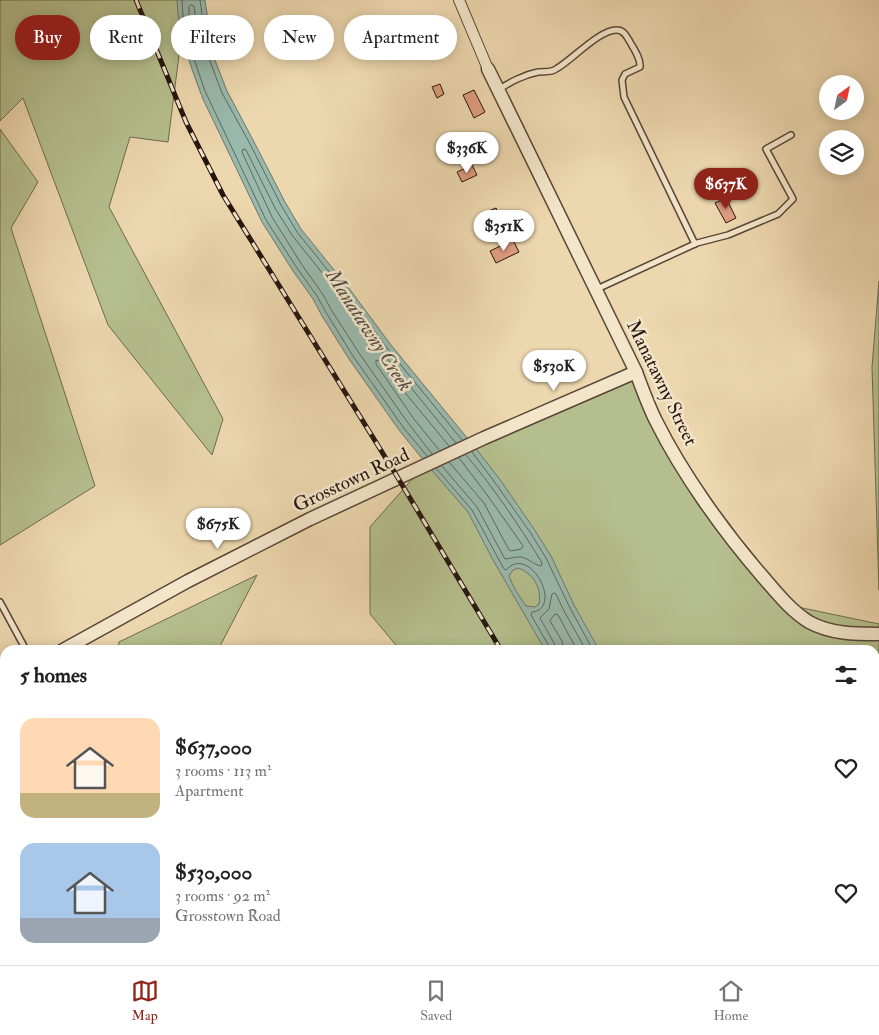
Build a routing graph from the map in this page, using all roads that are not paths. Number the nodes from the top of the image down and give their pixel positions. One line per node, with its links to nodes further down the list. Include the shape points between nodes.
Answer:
1 (459, 0): 2 (street)
2 (488, 69): 3 (street, Manatawny Street)
3 (498, 89): 5 (lane, via 523,76 554,71 608,32 623,32 641,62 640,67 625,74 622,80 624,97); 6 (street, Manatawny Street)
4 (791, 135): 5 (lane, via 766,149 792,199 778,214 728,235)
5 (695, 244): 6 (lane)
6 (596, 289): 7 (street, Manatawny Street)
7 (636, 372): 9 (street, Manatawny Street, via 656,420 700,495 788,605 809,622 830,631); 11 (street, Grosstown Road, via 310,519 188,581)
8 (0, 602): 10 (lane)
9 (879, 634)
10 (23, 645)
11 (73, 645)

